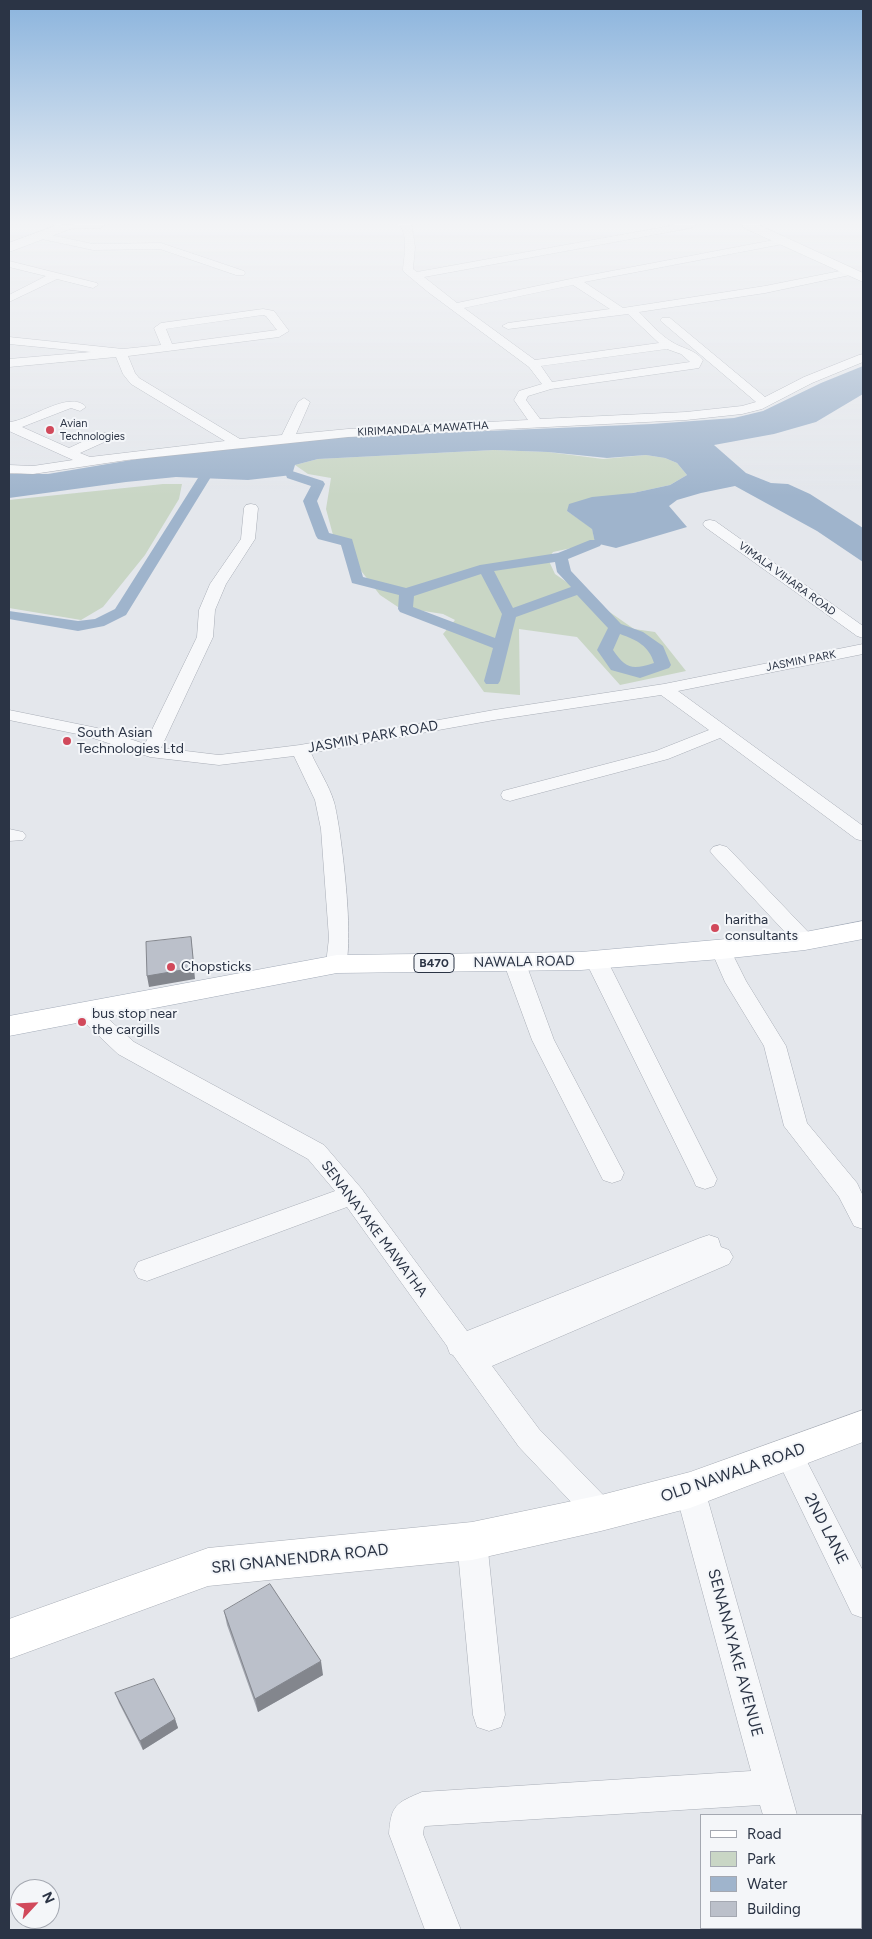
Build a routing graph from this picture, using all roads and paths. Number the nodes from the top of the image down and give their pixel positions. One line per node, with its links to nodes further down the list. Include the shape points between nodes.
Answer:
1 (237, 315): 10 (street, via 165,325 160,328)
2 (272, 315): 10 (street, via 283,331 279,334)
3 (469, 315): 14 (street)
4 (590, 315): 7 (street)
5 (631, 315): 9 (street)
6 (666, 320): 17 (street)
7 (508, 326)
8 (9, 340): 11 (street)
9 (668, 345): 14 (street); 15 (street, via 685,351 697,360 695,365)
10 (168, 348): 11 (street)
11 (120, 352): 13 (street); 23 (street, via 129,374 136,381)
12 (863, 358): 17 (street, KIRIMANDALA MAWATHA)
13 (9, 363)
14 (533, 364): 15 (street)
15 (549, 386): 19 (street, via 523,394 520,400)
16 (304, 402): 22 (street)
17 (764, 402): 19 (street, KIRIMANDALA MAWATHA, via 742,410 695,415)
18 (80, 407): 20 (street, via 71,404)
19 (537, 424): 22 (street, KIRIMANDALA MAWATHA)
20 (11, 429): 24 (street)
21 (106, 436): 24 (street)
22 (287, 439): 23 (street, KIRIMANDALA MAWATHA)
23 (238, 443): 25 (street, KIRIMANDALA MAWATHA)
24 (68, 453): 25 (street)
25 (89, 462): 26 (street, KIRIMANDALA MAWATHA, via 33,470)
26 (9, 469)
27 (251, 508): 36 (street, via 248,539 218,584 207,610 205,638)
28 (710, 524): 29 (street, VIMALA VIHARA ROAD)
29 (863, 634)
30 (863, 649): 31 (street, JASMIN PARK)
31 (740, 673): 32 (street, JASMIN PARK ROAD)
32 (664, 689): 34 (street); 35 (street, JASMIN PARK ROAD)
33 (9, 715): 36 (street, JASMIN PARK ROAD, via 91,732)
34 (722, 731): 37 (street, via 662,755); 38 (street)
35 (300, 750): 36 (street, JASMIN PARK ROAD, via 219,760); 45 (street, via 324,800 331,829 339,938)
36 (150, 752)
37 (510, 795)
38 (863, 835)
39 (720, 851): 41 (street)
40 (863, 930): 41 (main road, NAWALA ROAD / B470)
41 (805, 941): 42 (main road, NAWALA ROAD / B470)
42 (720, 950): 43 (main road, NAWALA ROAD / B470); 51 (street, via 774,1046 796,1126 848,1190)
43 (596, 960): 44 (main road, NAWALA ROAD / B470); 49 (street)
44 (514, 961): 45 (main road, NAWALA ROAD / B470); 48 (street, via 543,1040)
45 (337, 964): 46 (main road, NAWALA ROAD / B470)
46 (88, 1012): 47 (main road, NAWALA ROAD / B470); 50 (street, SENANAYAKE MAWATHA, via 126,1048 316,1152)
47 (9, 1026)
48 (612, 1173)
49 (705, 1179)
50 (352, 1195): 53 (street); 54 (street, SENANAYAKE MAWATHA)
51 (863, 1219)
52 (715, 1251): 54 (street)
53 (147, 1270)
54 (466, 1354): 58 (street, SENANAYAKE MAWATHA, via 529,1438)
55 (863, 1426): 56 (main road, OLD NAWALA ROAD)
56 (789, 1455): 57 (main road, OLD NAWALA ROAD); 60 (street, 2ND LANE)
57 (690, 1490): 58 (main road, OLD NAWALA ROAD); 63 (street, SENANAYAKE AVENUE)
58 (601, 1513): 59 (main road, SRI GNANENDRA ROAD)
59 (472, 1541): 61 (main road, SRI GNANENDRA ROAD, via 208,1567); 62 (street)
60 (863, 1603)
61 (9, 1639)
62 (489, 1715)
63 (776, 1801): 64 (street, via 422,1809 407,1818 406,1834)
64 (443, 1930)

